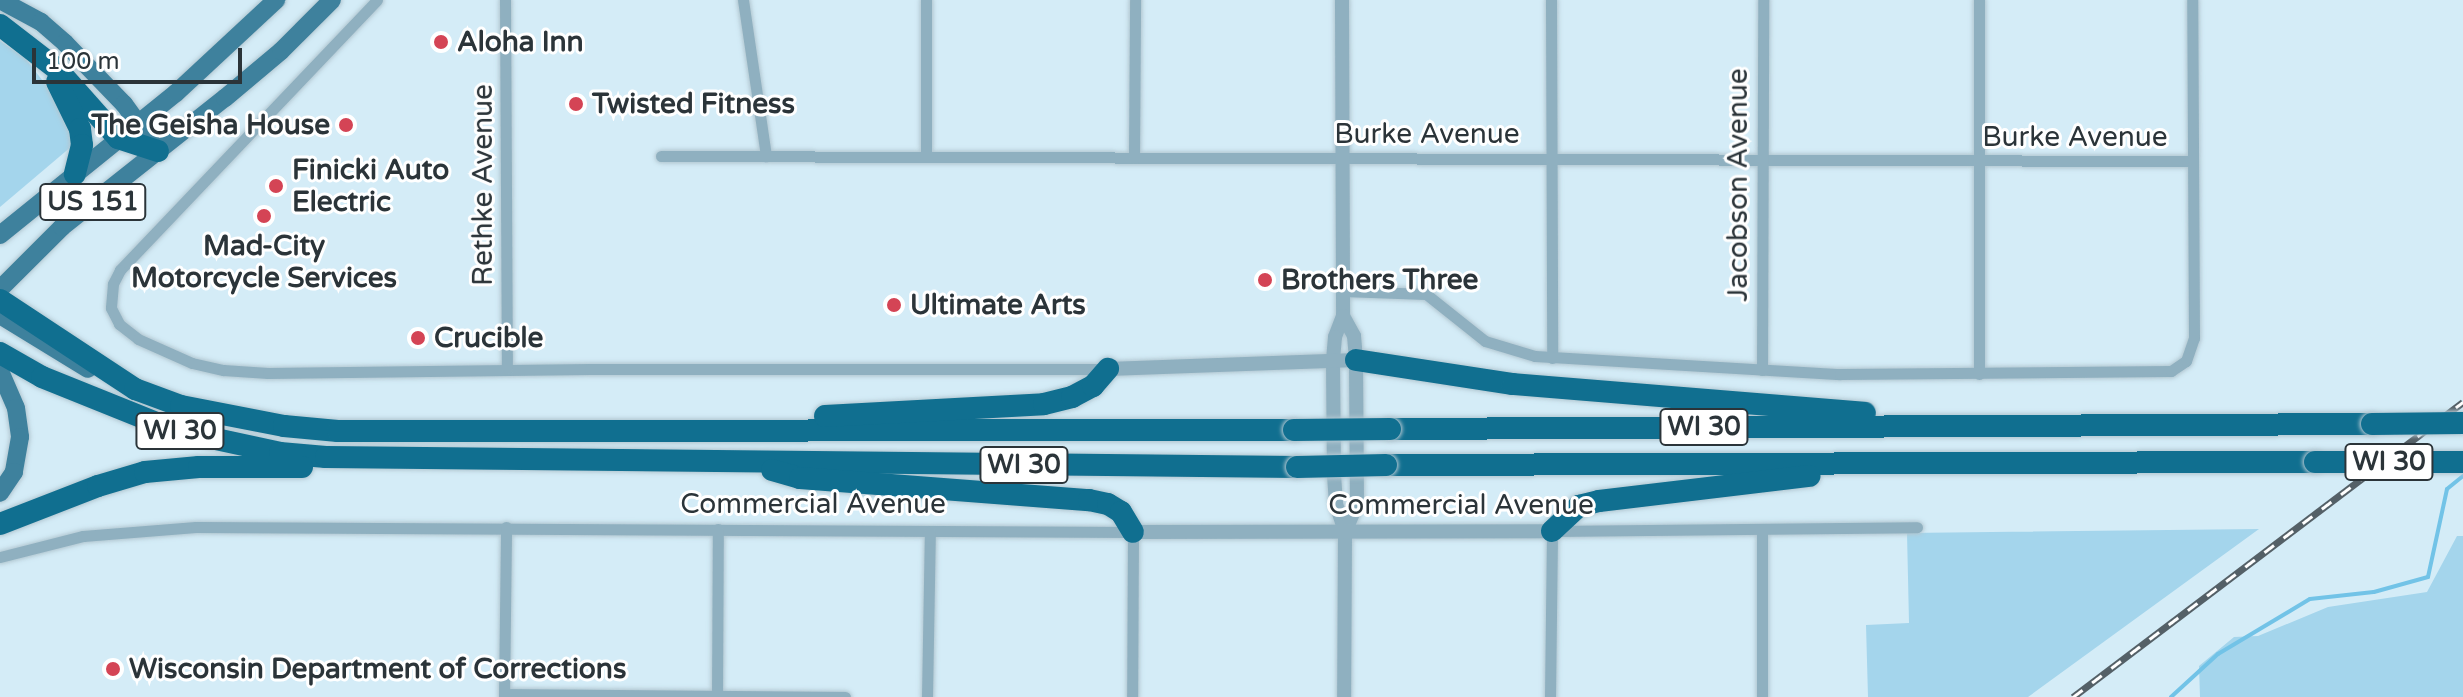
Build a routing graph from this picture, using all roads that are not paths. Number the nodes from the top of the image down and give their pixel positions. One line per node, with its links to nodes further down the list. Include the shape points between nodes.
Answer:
1 (0, 0): 16 (main road, via 41,22 65,43)
2 (276, 0): 16 (main road, US 151)
3 (332, 0): 18 (main road, US 151, via 281,51)
4 (377, 0): 39 (street, via 120,270 111,308 119,324 138,339 223,370)
5 (505, 0): 39 (street, Rethke Avenue)
6 (743, 0): 20 (street)
7 (926, 0): 21 (street)
8 (1135, 0): 22 (street)
9 (1342, 0): 23 (street)
10 (1551, 0): 24 (street)
11 (1763, 0): 25 (street, Jacobson Avenue)
12 (1979, 0): 26 (street)
13 (2192, 0): 27 (street)
14 (0, 25): 15 (highway)
15 (36, 52): 17 (highway); 28 (highway, via 75,113 82,145)
16 (137, 123): 17 (main road, US 151); 18 (main road)
17 (118, 138): 18 (highway); 28 (main road, US 151)
18 (158, 151): 30 (main road, US 151)
19 (661, 156): 20 (street, Burke Avenue)
20 (766, 156): 21 (street, Burke Avenue)
21 (926, 157): 22 (street, Burke Avenue)
22 (1134, 158): 23 (street, Burke Avenue)
23 (1343, 158): 24 (street, Burke Avenue); 31 (street)
24 (1552, 159): 25 (street, Burke Avenue); 36 (street)
25 (1762, 160): 26 (street, Burke Avenue); 41 (street, Jacobson Avenue)
26 (1979, 160): 27 (street, Burke Avenue); 43 (street)
27 (2193, 161): 43 (street, via 2194,338 2186,361 2157,373)
28 (75, 174): 29 (main road, US 151)
29 (0, 234)
30 (0, 289)
31 (1343, 291): 34 (street); 36 (street, via 1426,294 1485,341)
32 (0, 300): 44 (highway)
33 (0, 315): 44 (main road, WI 30, via 77,364)
34 (1343, 316): 37 (street, via 1354,336); 38 (street)
35 (0, 353): 48 (highway, WI 30, via 54,382 174,430 280,453)
36 (1552, 358): 41 (street)
37 (1356, 360): 38 (street); 46 (highway, via 1513,384); 61 (street, via 1357,504)
38 (1333, 362): 40 (street); 61 (street, via 1336,504)
39 (507, 369): 40 (street)
40 (1108, 369): 47 (highway, via 1093,386 1044,404)
41 (1762, 370): 43 (street)
42 (0, 371): 52 (main road, via 16,408 20,437 14,472)
43 (1979, 374)
44 (135, 389): 47 (highway, WI 30, via 181,406 284,426 351,432)
45 (2463, 423): 46 (highway, WI 30, bridge)
46 (2017, 426): 47 (highway, WI 30, bridge)
47 (522, 433)
48 (375, 460): 50 (highway, WI 30); 53 (highway, via 145,472)
49 (2463, 462): 51 (highway, WI 30, bridge)
50 (751, 463): 51 (highway, WI 30, bridge); 60 (highway, via 800,478 1089,500 1121,512)
51 (1926, 464): 59 (highway, via 1599,501 1579,506)
52 (0, 493)
53 (0, 524)
54 (506, 527): 56 (street, Commercial Avenue); 62 (street, Commercial Avenue, via 155,528 83,536); 63 (street)
55 (1917, 527): 57 (street, Commercial Avenue)
56 (718, 529): 58 (street, Commercial Avenue); 64 (street)
57 (1762, 529): 59 (street, Commercial Avenue); 70 (street)
58 (930, 531): 60 (street, Commercial Avenue); 66 (street)
59 (1552, 531): 61 (street, Commercial Avenue); 69 (street)
60 (1133, 532): 61 (street, Commercial Avenue); 67 (street)
61 (1345, 532): 68 (street)
62 (0, 557)
63 (504, 696): 64 (street)
64 (717, 696): 65 (street)
65 (845, 697)
66 (927, 697)
67 (1132, 697)
68 (1344, 697)
69 (1550, 697)
70 (1762, 697)

